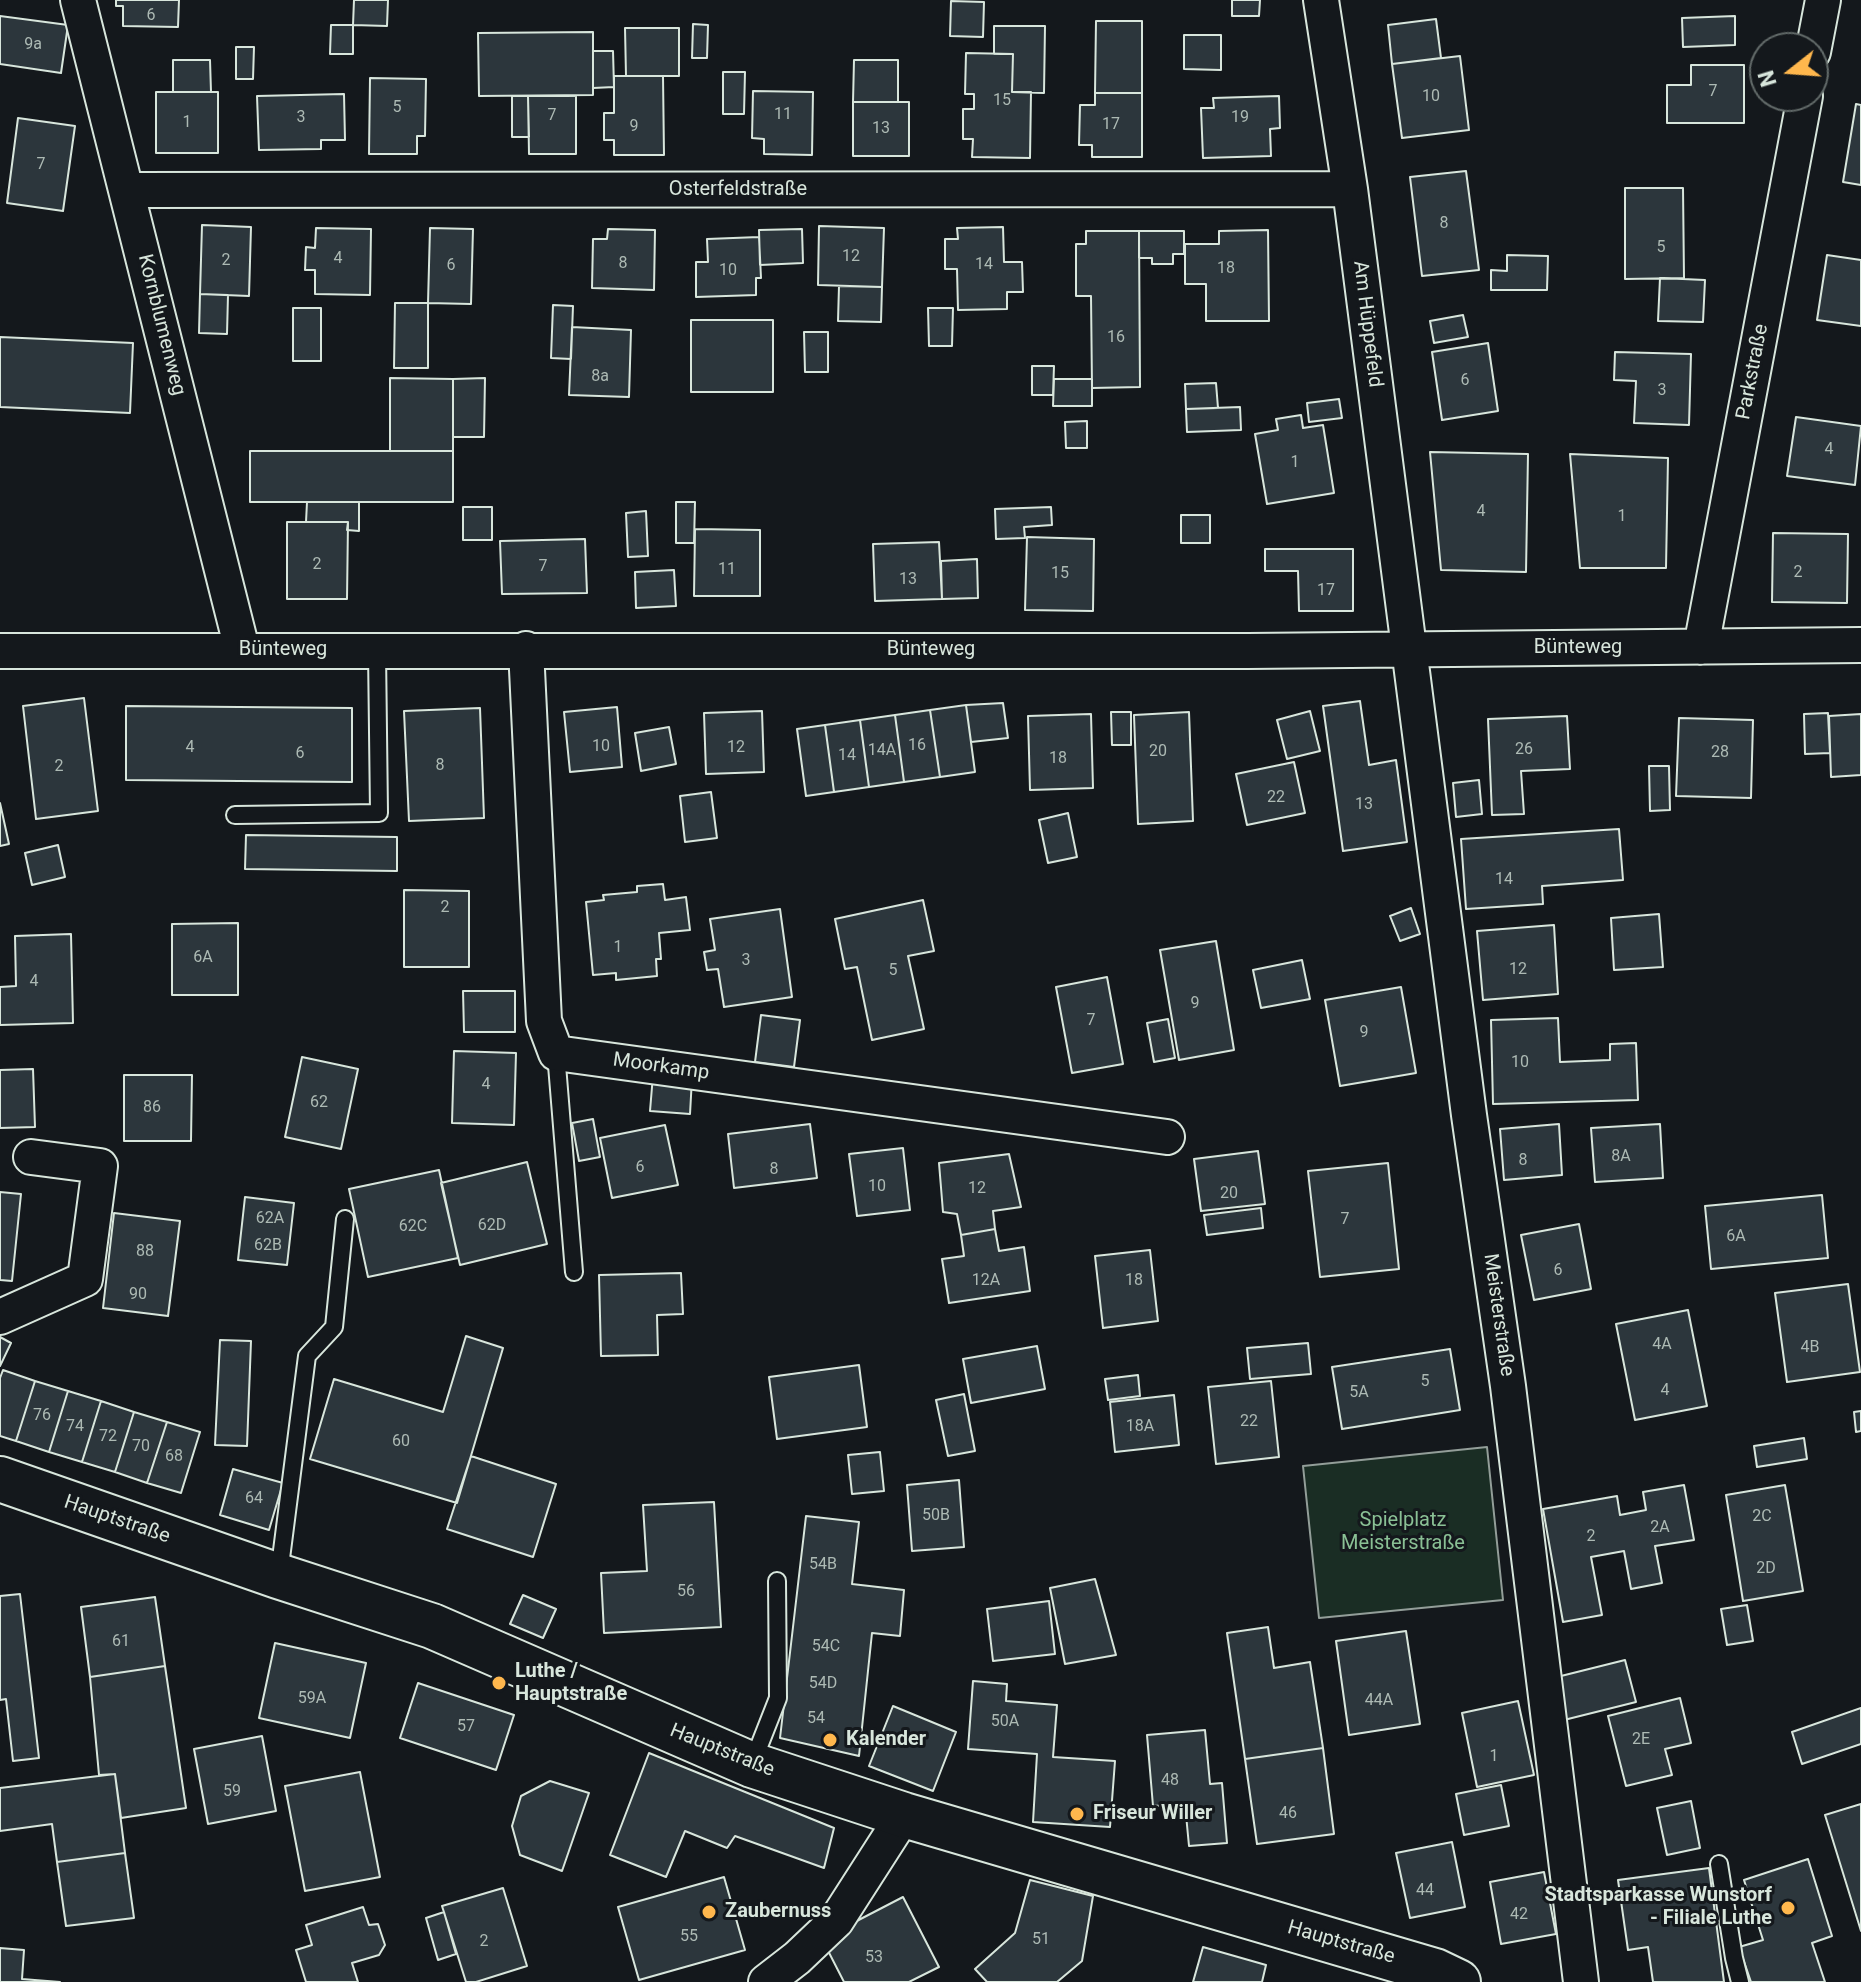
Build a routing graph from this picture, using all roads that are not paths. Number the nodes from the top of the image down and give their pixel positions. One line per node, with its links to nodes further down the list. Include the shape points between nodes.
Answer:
1 (78, 0): 7 (street, Kornblumenweg)
2 (1321, 0): 6 (street, Am Hüppefeld)
3 (1823, 0): 4 (street)
4 (1817, 32)
5 (1802, 112): 9 (street, Parkstraße)
6 (1350, 189): 7 (street, Osterfeldstraße); 12 (street, Am Hüppefeld)
7 (127, 190): 10 (street, Kornblumenweg)
8 (1861, 645): 9 (street, Bünteweg)
9 (1701, 647): 12 (street, Bünteweg)
10 (242, 649): 13 (street, Bünteweg); 14 (street, Bünteweg)
11 (526, 649): 12 (street, Bünteweg); 14 (street, Bünteweg); 16 (street, via 544,1021)
12 (1408, 649): 30 (street, Meisterstraße, via 1514,1429)
13 (0, 651)
14 (377, 651): 15 (lane, via 379,813)
15 (235, 815)
16 (556, 1053): 17 (street, Moorkamp); 20 (lane)
17 (1167, 1137)
18 (31, 1157): 21 (street, via 100,1166 85,1279)
19 (345, 1219): 23 (lane, via 334,1327 307,1356)
20 (574, 1272)
21 (0, 1317)
22 (0, 1479): 23 (street, Hauptstraße)
23 (278, 1576): 25 (street, Hauptstraße, via 432,1626)
24 (777, 1581): 25 (lane, via 778,1698)
25 (752, 1765): 26 (street, Hauptstraße)
26 (904, 1815): 28 (street, via 836,1921); 29 (street, Hauptstraße)
27 (1719, 1864): 31 (lane)
28 (766, 1982)
29 (1458, 1982)
30 (1581, 1982)
31 (1740, 1982)

